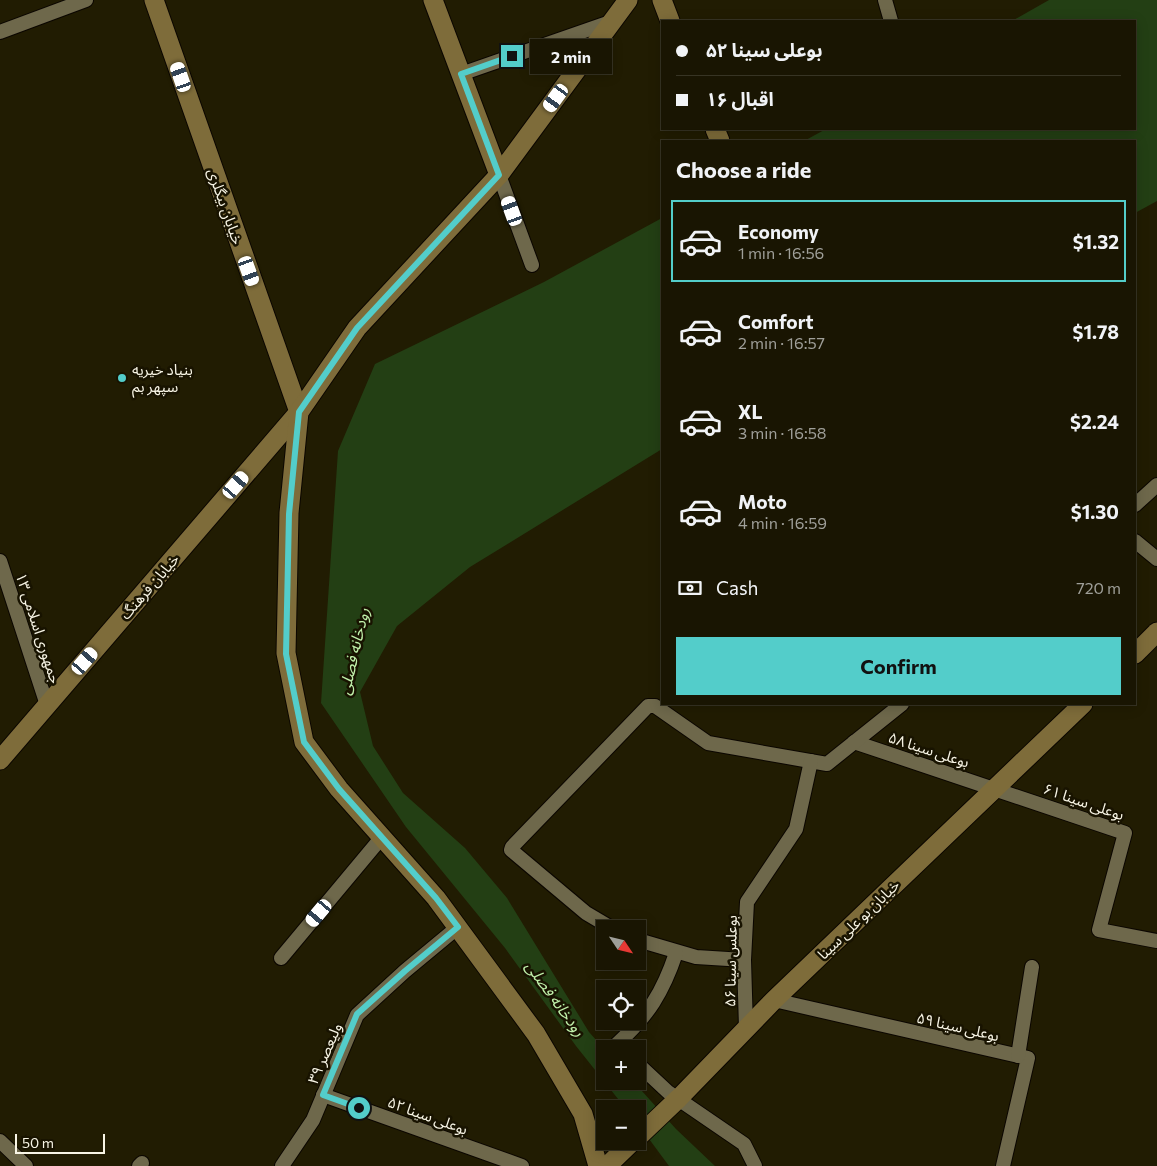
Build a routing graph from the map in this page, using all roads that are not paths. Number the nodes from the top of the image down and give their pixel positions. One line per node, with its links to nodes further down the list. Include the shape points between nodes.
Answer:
1 (86, 0): 10 (street)
2 (154, 0): 14 (street, خیابان بیگلری)
3 (433, 0): 11 (street)
4 (628, 0): 9 (street, خیابان فرهنگ)
5 (662, 0): 7 (street)
6 (885, 0): 8 (street)
7 (670, 20)
8 (891, 20)
9 (613, 21): 11 (street); 12 (street, خیابان فرهنگ)
10 (0, 32)
11 (461, 74): 12 (street)
12 (499, 175): 13 (street); 14 (street, خیابان فرهنگ, via 357,328)
13 (532, 265)
14 (299, 412): 22 (street, خیابان فرهنگ); 29 (street, via 289,514 286,654 304,742 339,789)
15 (1157, 484): 16 (street)
16 (1136, 504)
17 (1136, 542): 18 (street)
18 (1157, 559)
19 (0, 561): 22 (street, جمهوری اسلامی ۱۳)
20 (1157, 632): 21 (street)
21 (1144, 652)
22 (47, 705): 26 (street, خیابان فرهنگ)
23 (901, 705): 25 (street)
24 (1082, 705): 28 (street, خیابان بو علی سینا)
25 (854, 742): 27 (street, via 827,764); 28 (street, بوعلی سینا ۵۸)
26 (0, 760)
27 (811, 761): 30 (street, via 708,743 655,706 648,706 511,850 578,907); 36 (street, بوعلس سینا ۵۶, via 796,829 747,902)
28 (994, 788): 32 (street, بوعلی سینا ۶۱, via 1125,833 1098,930); 38 (street, خیابان بو علی سینا)
29 (382, 837): 31 (street); 35 (street)
30 (599, 920)
31 (458, 927): 43 (street, ولیعصر ۳۹, via 357,1014); 51 (street, via 536,1034 583,1114)
32 (1157, 941)
33 (646, 943): 34 (street)
34 (676, 952): 36 (street); 40 (street, via 668,979 654,1004 638,1026)
35 (281, 958)
36 (744, 960): 39 (street, بوعلس سینا ۵۶)
37 (1032, 967): 41 (street)
38 (774, 1000): 39 (street, خیابان بو علی سینا); 41 (street, بوعلی سینا ۵۹)
39 (746, 1028): 44 (street, خیابان بو علی سینا)
40 (622, 1040)
41 (1018, 1056): 54 (street, via 1028,1058)
42 (646, 1071): 44 (street)
43 (323, 1095): 49 (street, ولیعصر ۳۹, via 313,1120); 50 (street, بوعلی سینا ۵۲)
44 (679, 1098): 45 (street, خیابان بو علی سینا); 53 (street, via 744,1144)
45 (646, 1129)
46 (0, 1141): 48 (street)
47 (624, 1150): 52 (street)
48 (26, 1166)
49 (282, 1166)
50 (522, 1166)
51 (598, 1166)
52 (607, 1166)
53 (755, 1166)
54 (1003, 1166)

